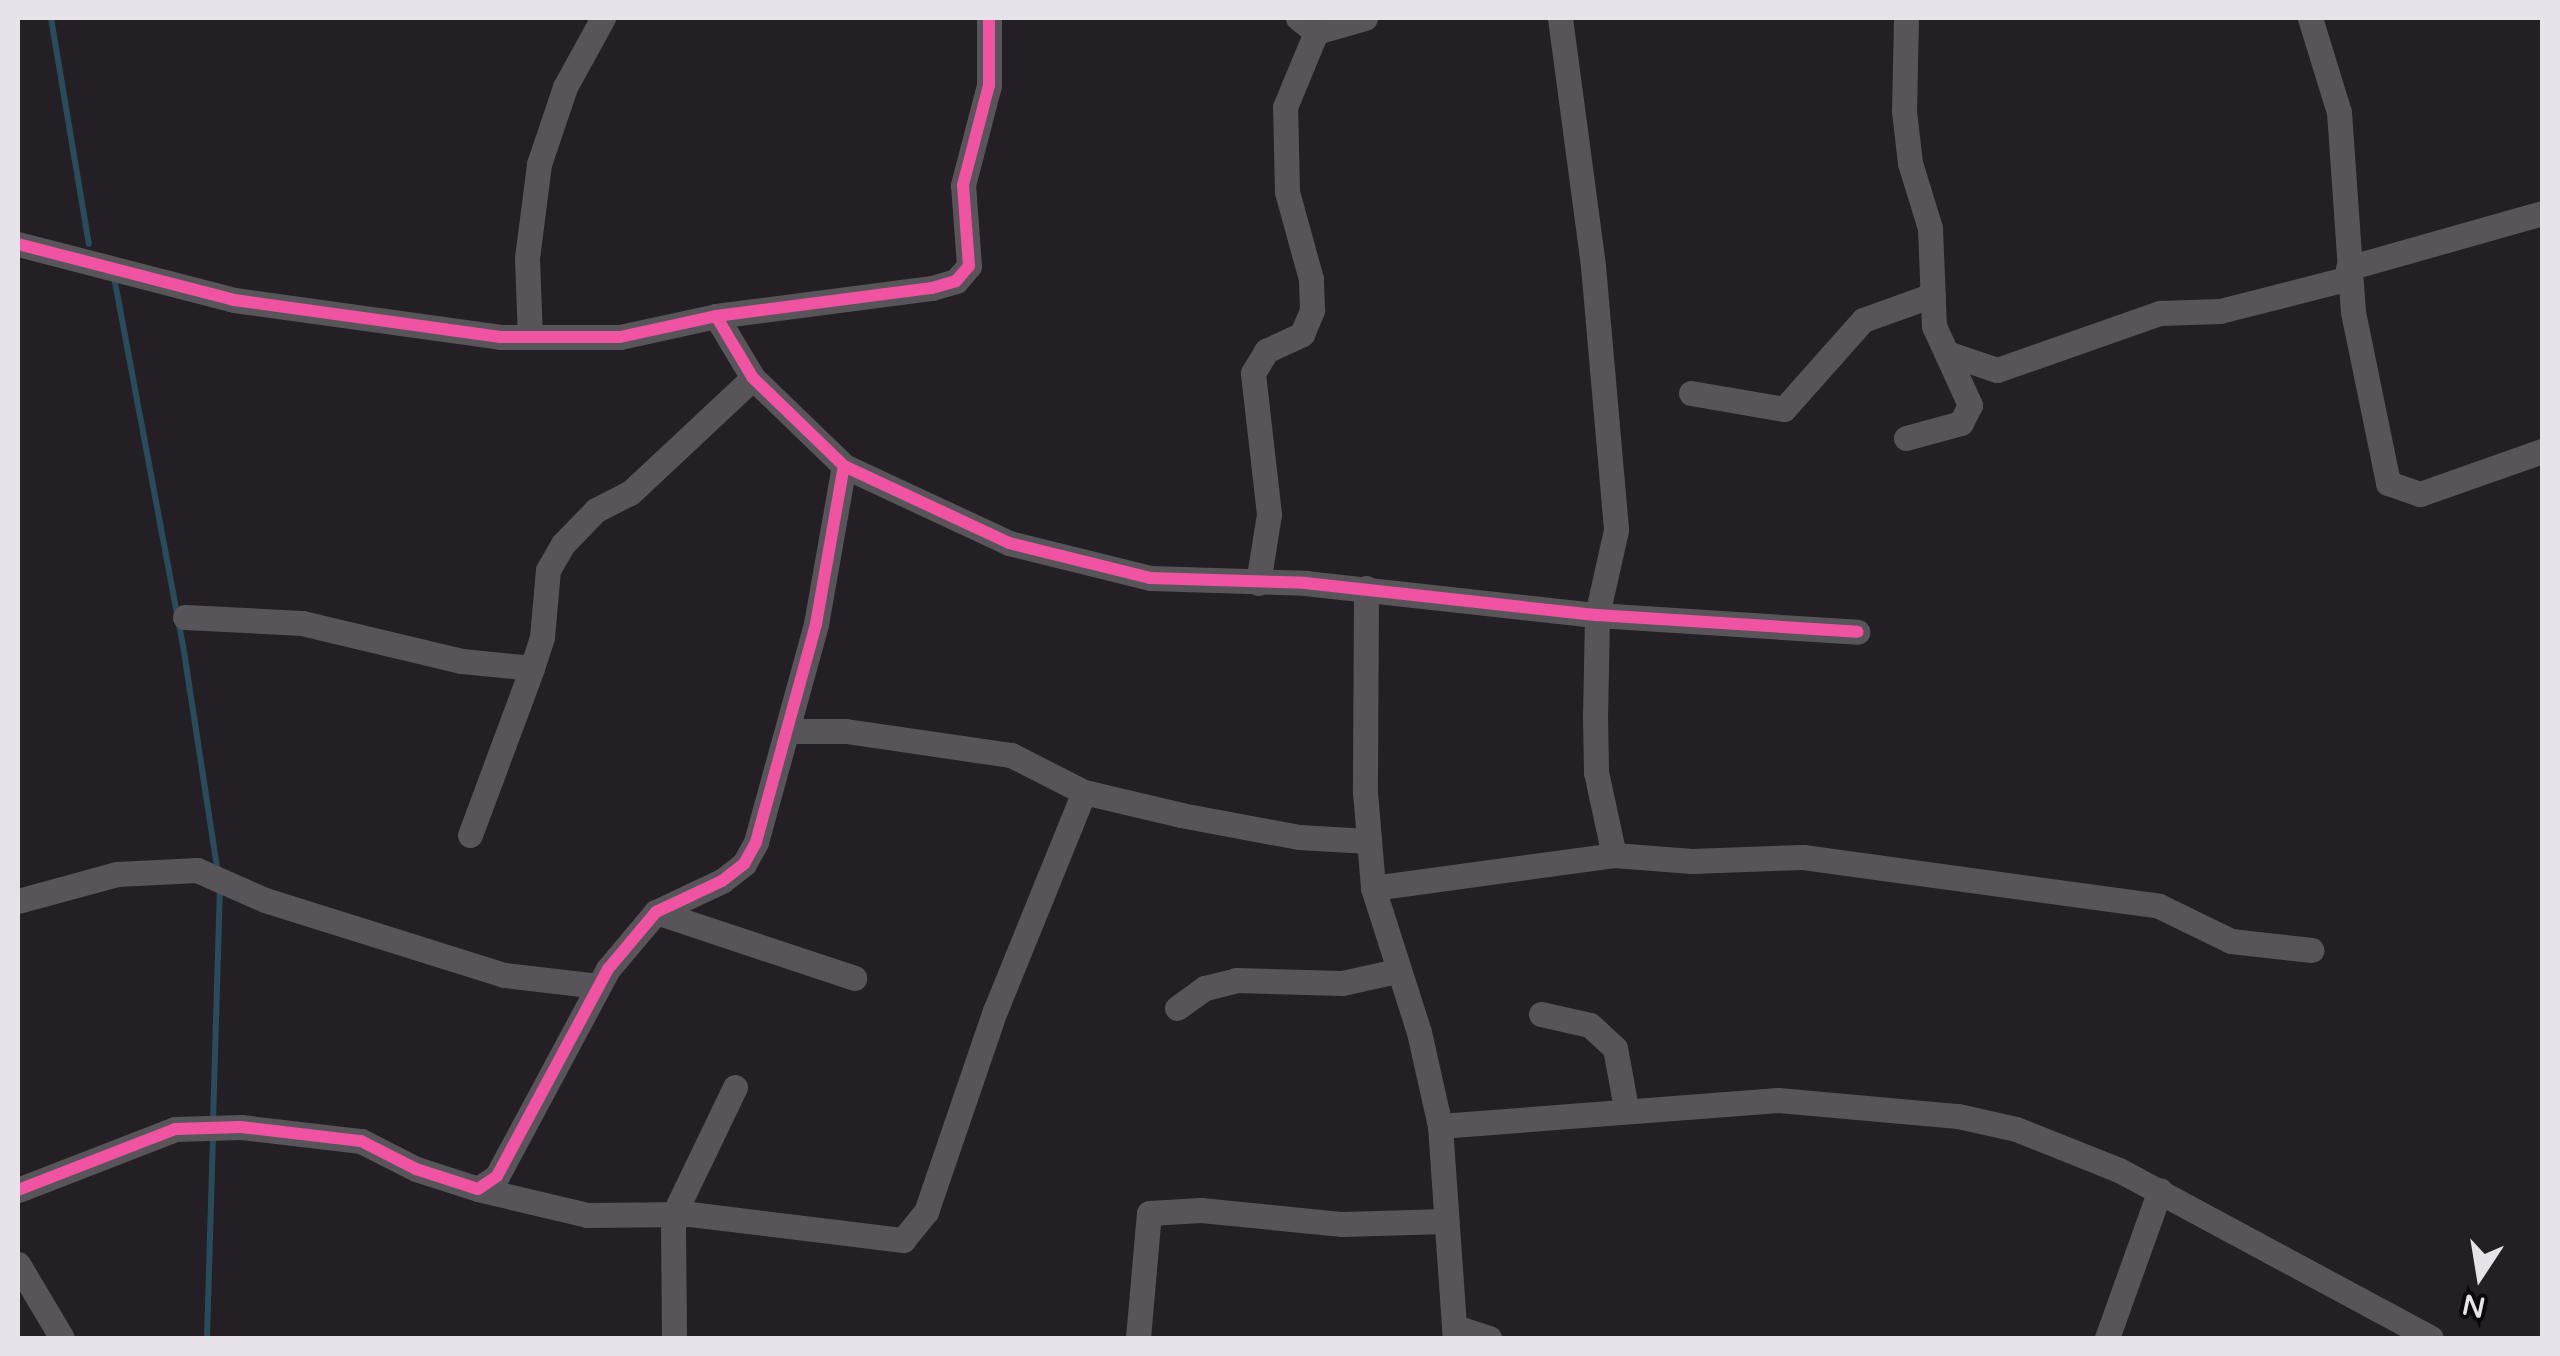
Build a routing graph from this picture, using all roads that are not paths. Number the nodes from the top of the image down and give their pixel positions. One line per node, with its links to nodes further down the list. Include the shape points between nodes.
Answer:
1 (603, 18): 13 (street, via 564,87 539,164 527,258)
2 (989, 18): 12 (street, via 989,85 963,185 969,266 956,282)
3 (1364, 18): 7 (street)
4 (1560, 18): 22 (street, via 1593,266 1616,530)
5 (1906, 18): 11 (street, via 1904,111 1910,163 1930,228)
6 (2310, 18): 10 (street, via 2339,112)
7 (1307, 25): 20 (street, via 1285,108 1286,192 1311,279 1312,310 1302,334 1266,351 1254,373 1269,514)
8 (2542, 213): 10 (street)
9 (18, 244): 13 (street, via 234,300)
10 (2348, 273): 14 (street, via 2220,311 2160,314 1997,370); 18 (street, via 2388,483 2420,494)
11 (1933, 295): 14 (street); 16 (street, via 1864,320 1784,408)
12 (716, 316): 13 (street, via 620,337); 15 (street)
13 (530, 337)
14 (1940, 350): 17 (street, via 1970,392 1968,414 1961,423)
15 (753, 378): 19 (street); 25 (street, via 630,493 596,510 563,544 548,570)
16 (1692, 393)
17 (1906, 438)
18 (2542, 451)
19 (844, 466): 20 (street, via 1009,543 1150,578); 26 (street)
20 (1258, 582): 21 (street)
21 (1366, 588): 22 (street); 29 (street)
22 (1598, 615): 24 (street); 30 (street, via 1596,772)
23 (185, 617): 25 (street, via 302,623 462,661)
24 (1857, 632)
25 (532, 668): 28 (street)
26 (790, 731): 27 (street, via 846,731 1011,755); 33 (street, via 744,864)
27 (1084, 792): 29 (street, via 1299,837); 46 (street, via 995,1011 917,1230 903,1240 880,1240)
28 (470, 834)
29 (1368, 840): 31 (street)
30 (1614, 855): 31 (street); 34 (street, via 1692,861 1803,857 1908,869 2159,906 2231,941)
31 (1373, 888): 35 (street)
32 (18, 901): 37 (street, via 116,874 196,870 265,900 505,975)
33 (656, 912): 36 (street); 37 (street)
34 (2310, 950)
35 (1397, 971): 38 (street, via 1342,983 1236,980 1205,988); 42 (street)
36 (854, 978)
37 (598, 986): 43 (street, via 510,1154)
38 (1177, 1008)
39 (1541, 1014): 41 (street, via 1590,1025 1615,1048)
40 (736, 1087): 46 (street)
41 (1626, 1108): 42 (street); 45 (street, via 1826,1100 1958,1116 2016,1129)
42 (1440, 1126): 47 (street)
43 (478, 1189): 44 (street, via 360,1141 240,1127 145,1137); 46 (street, via 588,1215)
44 (18, 1190)
45 (2160, 1190): 54 (street); 55 (street)
46 (673, 1216): 51 (street)
47 (1446, 1221): 49 (street); 52 (street, via 1342,1224 1202,1210 1149,1213)
48 (18, 1264): 50 (street)
49 (1455, 1333): 53 (street)
50 (62, 1338)
51 (674, 1338)
52 (1138, 1338)
53 (1490, 1338)
54 (2107, 1338)
55 (2431, 1338)

